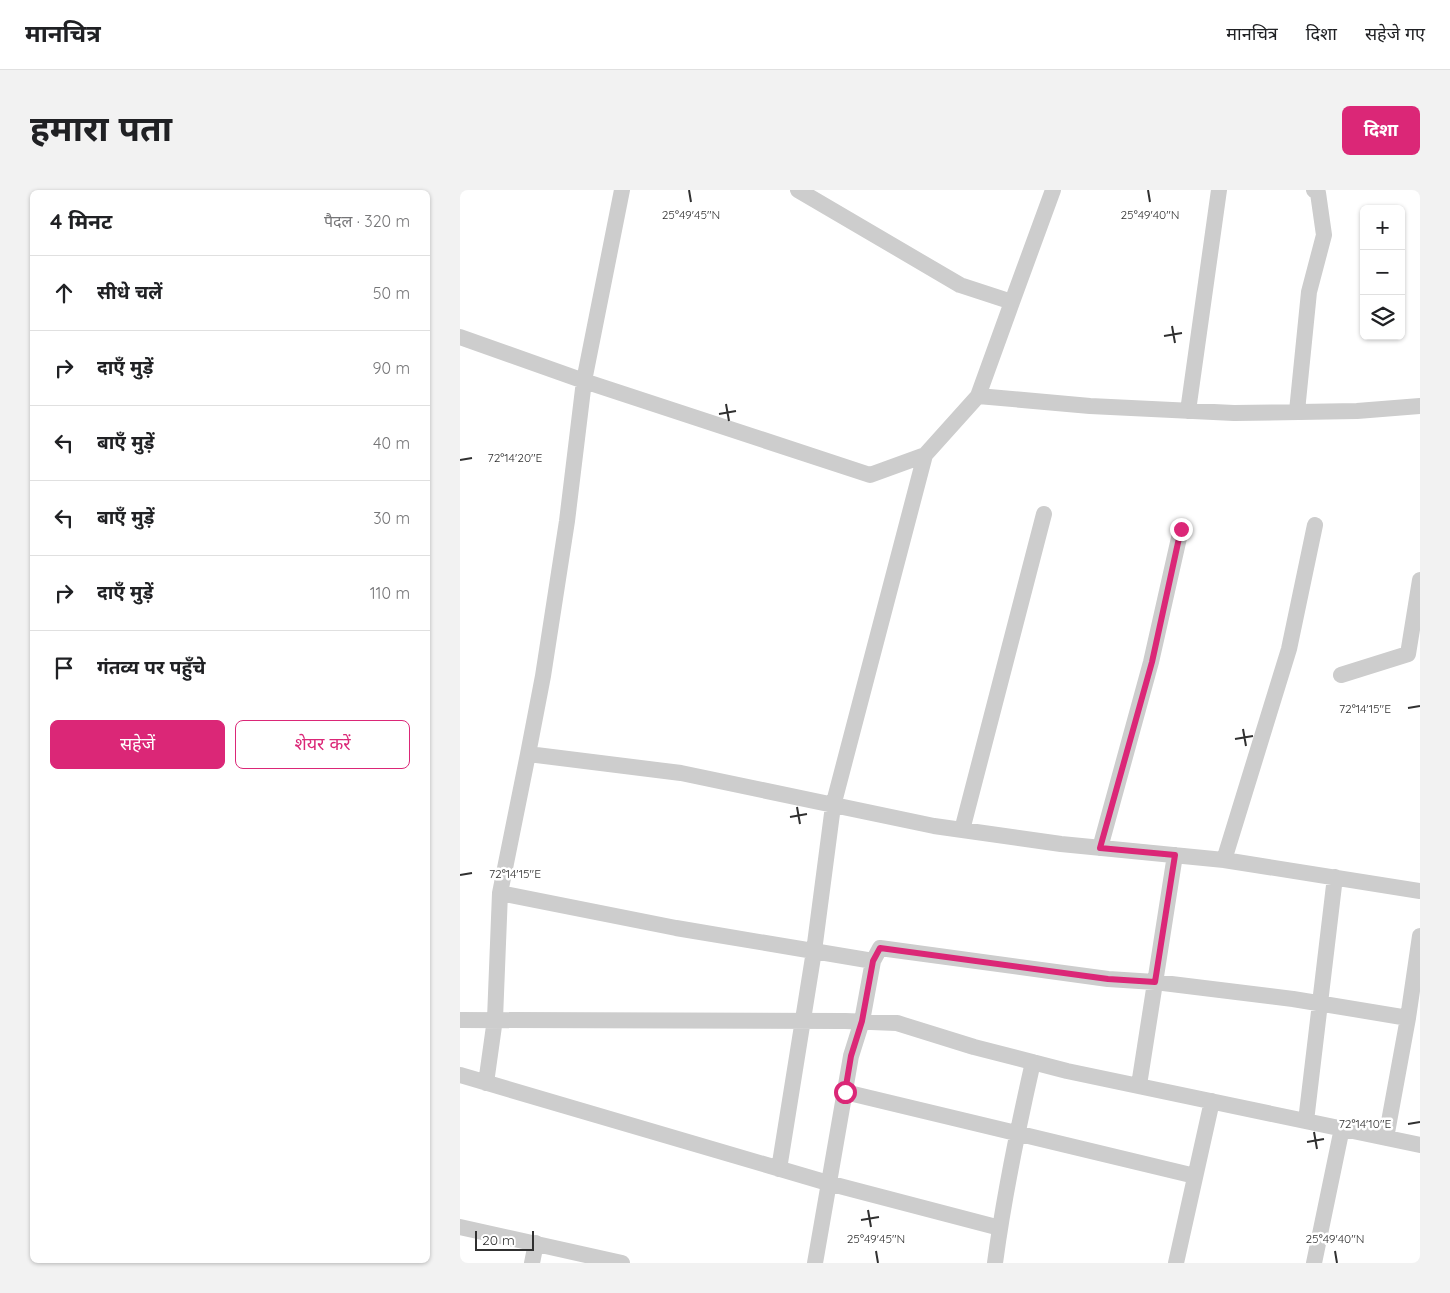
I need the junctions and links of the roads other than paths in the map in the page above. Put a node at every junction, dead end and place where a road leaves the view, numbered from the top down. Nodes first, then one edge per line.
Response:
1 (622, 190) edge
2 (798, 190) edge
3 (1053, 190) edge
4 (1219, 190) edge
5 (1314, 190) edge
6 (1012, 302) junction
7 (460, 337) edge
8 (584, 381) junction
9 (978, 396) junction
10 (1420, 406) edge
11 (1188, 411) junction
12 (1297, 411) junction
13 (925, 455) junction
14 (1044, 514) dead end
15 (1315, 525) dead end
16 (1181, 529) dead end
17 (1420, 580) edge
18 (1342, 675) dead end
19 (528, 754) junction
20 (833, 806) junction
21 (962, 830) junction
22 (1100, 848) junction
23 (1175, 855) junction
24 (1224, 860) junction
25 (1334, 877) junction
26 (1420, 891) edge
27 (500, 893) junction
28 (1420, 936) edge
29 (814, 952) junction
30 (873, 961) junction
31 (1155, 982) junction
32 (1319, 1004) junction
33 (1408, 1018) junction
34 (495, 1019) junction
35 (460, 1020) edge
36 (804, 1021) junction
37 (862, 1021) junction
38 (1033, 1062) junction
39 (460, 1076) edge
40 (486, 1083) junction
41 (1138, 1086) junction
42 (845, 1092) junction
43 (1212, 1101) junction
44 (1306, 1121) junction
45 (1342, 1128) junction
46 (1017, 1132) junction
47 (1386, 1138) junction
48 (1420, 1145) edge
49 (779, 1169) junction
50 (1195, 1176) junction
51 (828, 1183) junction
52 (460, 1227) edge
53 (1000, 1228) junction
54 (536, 1244) junction
55 (532, 1263) edge
56 (622, 1263) edge
57 (815, 1263) edge
58 (995, 1263) edge
59 (1176, 1263) edge
60 (1314, 1263) edge

1 - 8 street
2 - 6 street
3 - 6 street
4 - 11 street
5 - 12 street
6 - 9 street
7 - 8 street
8 - 13 street
8 - 19 street
9 - 11 street
9 - 13 street
10 - 12 street
11 - 12 street
13 - 20 street
14 - 21 street
15 - 24 street
16 - 22 street
17 - 18 street
19 - 20 street
19 - 27 street
20 - 21 street
20 - 29 street
21 - 22 street
22 - 23 street
23 - 24 street
23 - 31 street
24 - 25 street
25 - 26 street
25 - 32 street
27 - 29 street
27 - 34 street
28 - 33 street
29 - 30 street
29 - 36 street
30 - 31 street
30 - 37 street
31 - 32 street
31 - 41 street
32 - 33 street
32 - 44 street
33 - 47 street
34 - 35 street
34 - 36 street
34 - 40 street
36 - 37 street
36 - 49 street
37 - 38 street
37 - 42 street
38 - 41 street
38 - 46 street
39 - 40 street
40 - 49 street
41 - 43 street
42 - 46 street
42 - 51 street
43 - 44 street
43 - 50 street
44 - 45 street
45 - 47 street
45 - 60 street
46 - 50 street
46 - 53 street
47 - 48 street
49 - 51 street
50 - 59 street
51 - 53 street
51 - 57 street
52 - 54 street
53 - 58 street
54 - 55 street
54 - 56 street

